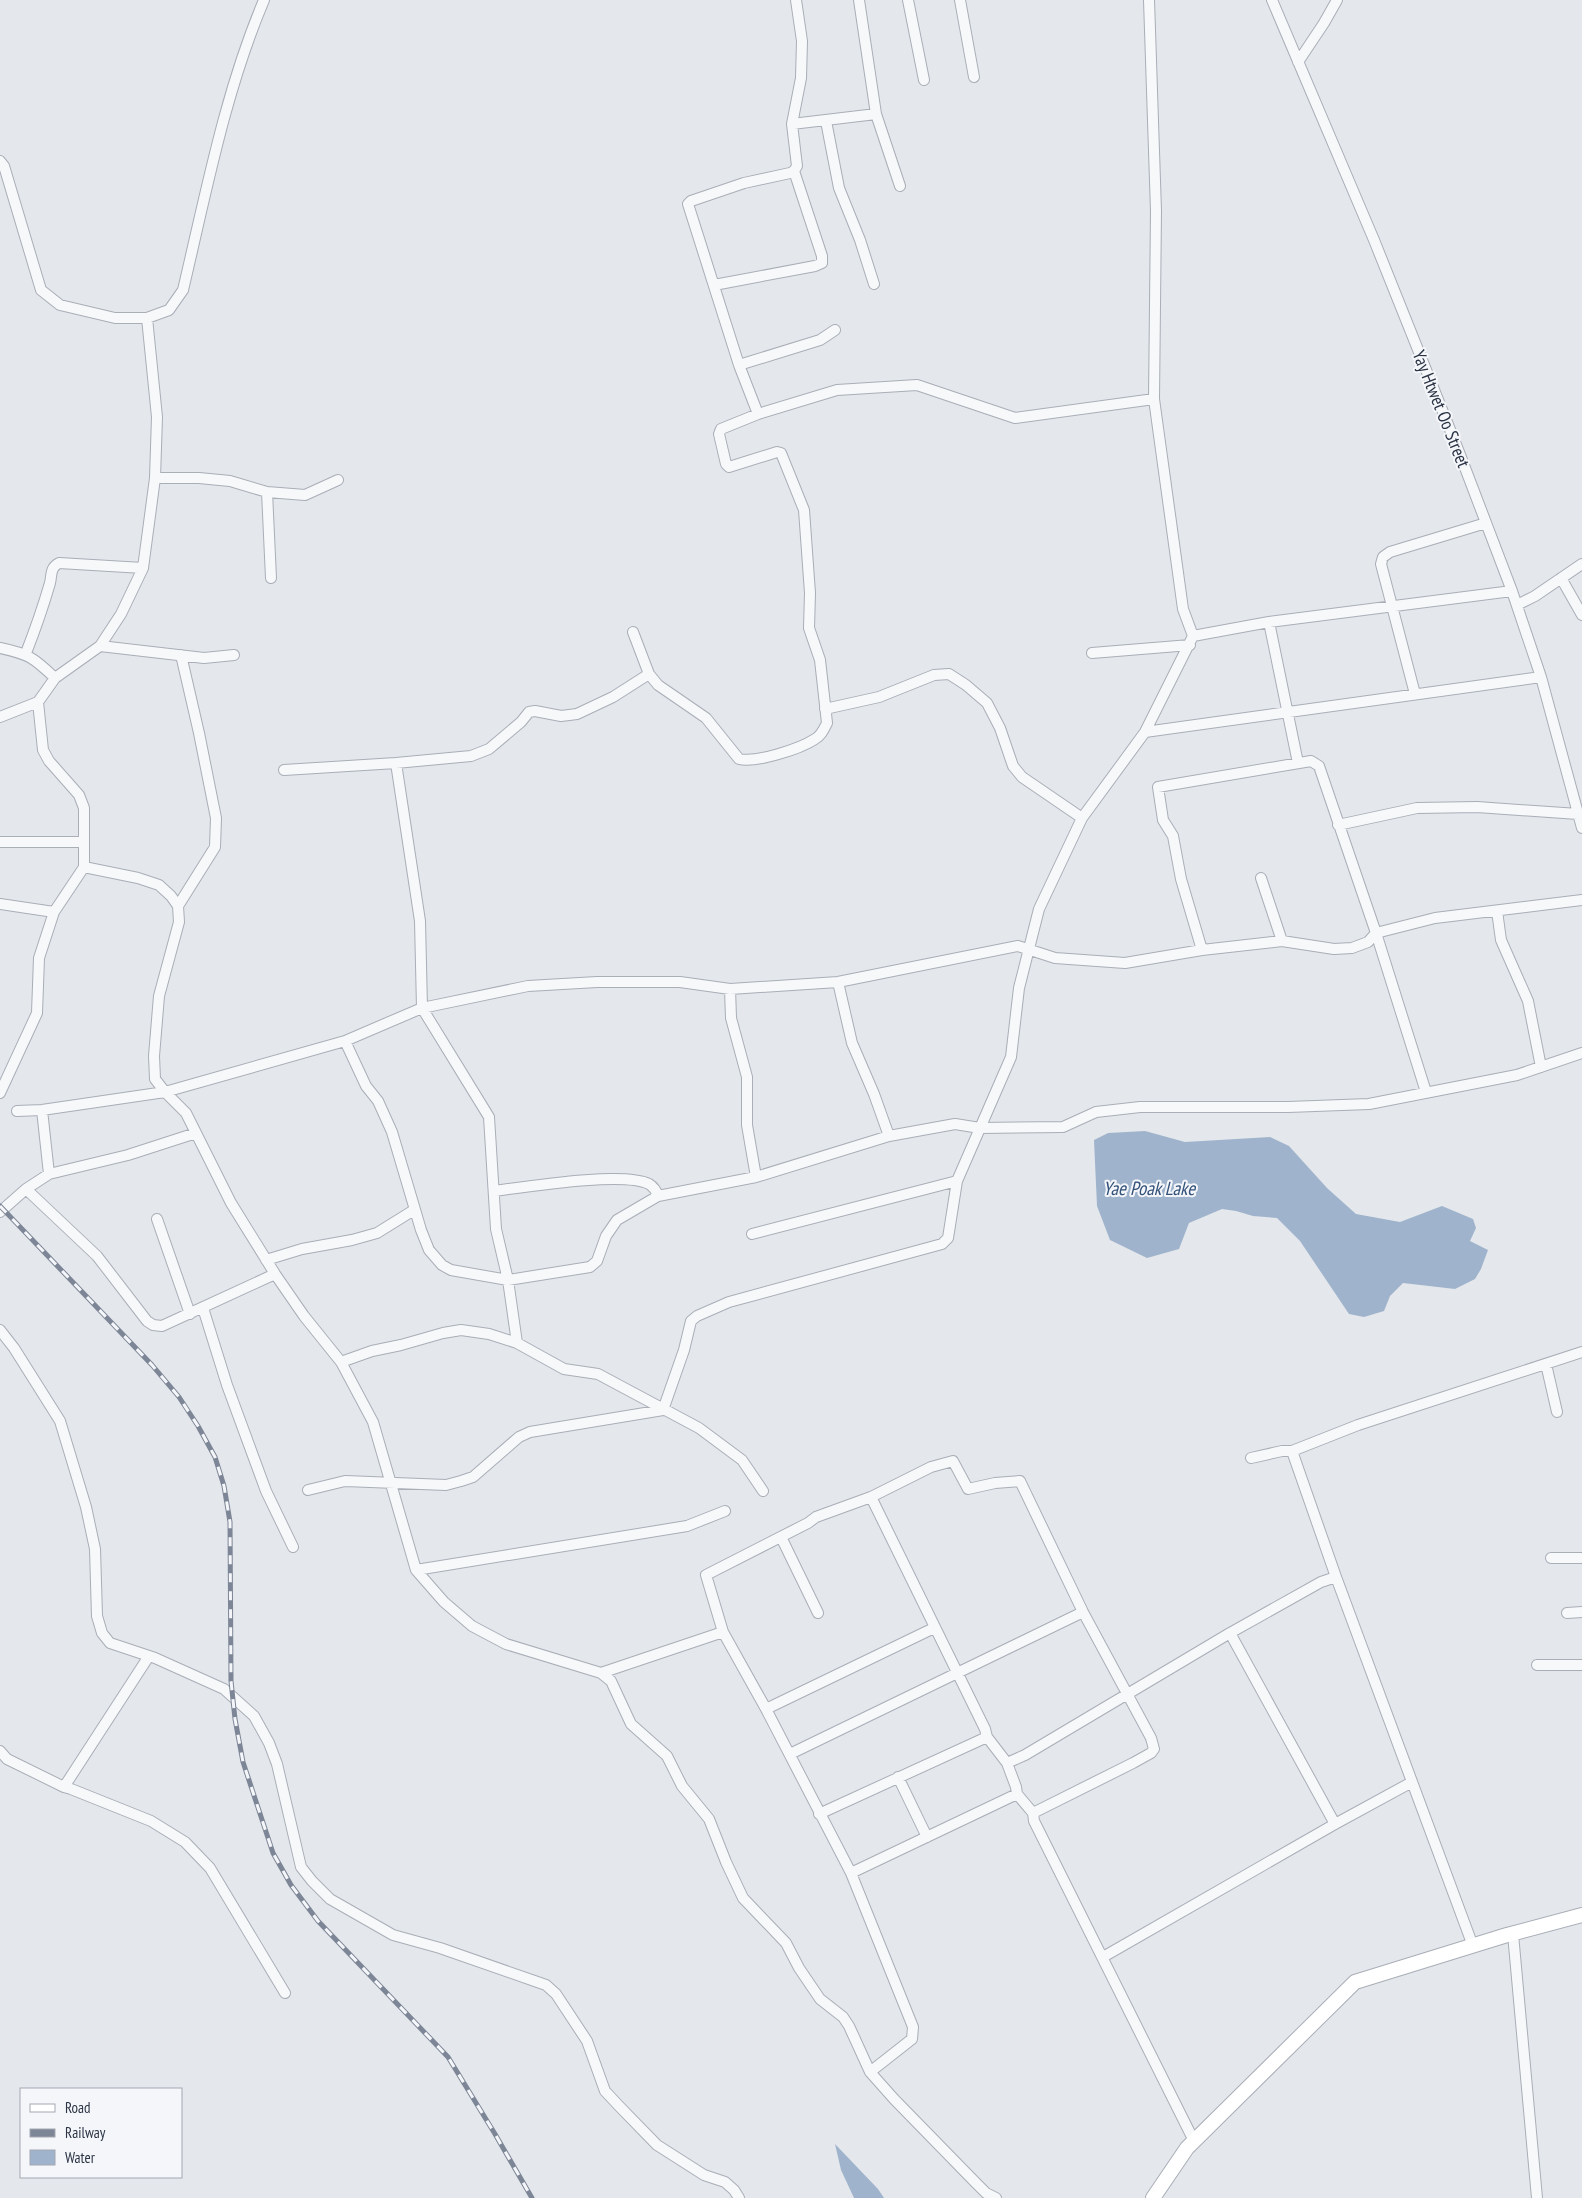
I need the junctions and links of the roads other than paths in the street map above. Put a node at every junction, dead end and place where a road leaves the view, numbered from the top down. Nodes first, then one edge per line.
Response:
1 (264, 0) edge
2 (796, 0) edge
3 (859, 0) edge
4 (908, 0) edge
5 (960, 0) edge
6 (1150, 0) edge
7 (1272, 0) edge
8 (1336, 0) edge
9 (1298, 62) junction
10 (974, 77) dead end
11 (924, 80) dead end
12 (876, 114) junction
13 (826, 121) junction
14 (792, 124) junction
15 (0, 161) edge
16 (794, 170) junction
17 (900, 186) dead end
18 (874, 284) dead end
19 (714, 285) junction
20 (147, 318) junction
21 (834, 330) dead end
22 (738, 365) junction
23 (1154, 399) junction
24 (758, 414) junction
25 (155, 478) junction
26 (338, 480) dead end
27 (267, 492) junction
28 (1486, 523) junction
29 (1582, 564) edge
30 (143, 568) junction
31 (271, 578) dead end
32 (1561, 578) junction
33 (1512, 591) junction
34 (1517, 605) junction
35 (1394, 606) junction
36 (1582, 614) edge
37 (1269, 622) junction
38 (633, 632) dead end
39 (1192, 640) junction
40 (100, 646) junction
41 (0, 648) edge
42 (1092, 653) dead end
43 (26, 654) junction
44 (181, 655) junction
45 (234, 655) dead end
46 (649, 674) junction
47 (1541, 677) junction
48 (55, 678) junction
49 (1415, 694) junction
50 (38, 702) junction
51 (825, 709) junction
52 (1288, 713) junction
53 (0, 717) edge
54 (1145, 732) junction
55 (396, 763) junction
56 (1298, 763) junction
57 (284, 770) dead end
58 (1578, 814) junction
59 (1082, 818) junction
60 (1338, 825) junction
61 (1582, 828) edge
62 (0, 842) edge
63 (84, 842) junction
64 (84, 867) junction
65 (1261, 878) dead end
66 (1582, 900) edge
67 (0, 904) edge
68 (178, 906) junction
69 (1497, 911) junction
70 (54, 912) junction
71 (1376, 933) junction
72 (1282, 941) junction
73 (1202, 950) junction
74 (1030, 951) junction
75 (838, 982) junction
76 (730, 989) junction
77 (422, 1008) junction
78 (345, 1041) junction
79 (1582, 1053) edge
80 (1541, 1067) junction
81 (165, 1092) junction
82 (1426, 1092) junction
83 (0, 1094) edge
84 (42, 1110) junction
85 (17, 1112) dead end
86 (980, 1128) junction
87 (196, 1133) junction
88 (888, 1136) junction
89 (49, 1174) junction
90 (756, 1177) junction
91 (957, 1181) junction
92 (26, 1188) junction
93 (494, 1191) junction
94 (658, 1196) junction
95 (414, 1210) junction
96 (0, 1212) edge
97 (157, 1219) dead end
98 (752, 1234) dead end
99 (266, 1260) junction
100 (275, 1274) junction
101 (508, 1280) junction
102 (203, 1308) junction
103 (190, 1314) junction
104 (0, 1330) edge
105 (517, 1343) junction
106 (1582, 1352) edge
107 (342, 1362) junction
108 (1546, 1364) junction
109 (663, 1410) junction
110 (1557, 1412) dead end
111 (1292, 1451) junction
112 (1252, 1458) dead end
113 (392, 1483) junction
114 (308, 1490) dead end
115 (763, 1491) dead end
116 (870, 1497) junction
117 (725, 1511) dead end
118 (781, 1537) junction
119 (293, 1547) dead end
120 (1551, 1558) dead end
121 (1582, 1558) edge
122 (416, 1570) junction
123 (1336, 1576) junction
124 (1083, 1612) junction
125 (1566, 1612) dead end
126 (1582, 1612) edge
127 (818, 1613) dead end
128 (934, 1628) junction
129 (723, 1632) junction
130 (1230, 1633) junction
131 (149, 1656) junction
132 (1537, 1665) dead end
133 (1582, 1665) edge
134 (601, 1673) junction
135 (958, 1674) junction
136 (1128, 1693) junction
137 (766, 1709) junction
138 (987, 1737) junction
139 (0, 1751) edge
140 (790, 1754) junction
141 (1007, 1763) junction
142 (898, 1777) junction
143 (1412, 1782) junction
144 (64, 1788) junction
145 (1017, 1794) junction
146 (1033, 1813) junction
147 (819, 1814) junction
148 (1335, 1824) junction
149 (927, 1837) junction
150 (851, 1873) junction
151 (1582, 1915) edge
152 (1513, 1934) junction
153 (1473, 1946) junction
154 (1103, 1958) junction
155 (285, 1993) dead end
156 (870, 2072) junction
157 (1194, 2142) junction
158 (739, 2198) edge
159 (996, 2198) edge
160 (1153, 2198) edge
161 (1537, 2198) edge

1 - 20 street
2 - 14 street
3 - 12 street
4 - 11 street
5 - 10 street
6 - 23 street
7 - 9 street, Yay Htwet Oo Street
8 - 9 street
9 - 28 street, Yay Htwet Oo Street
12 - 13 street
12 - 17 street
13 - 14 street
13 - 18 street
14 - 16 street
15 - 20 street
16 - 19 street
16 - 19 street
19 - 22 street
20 - 25 street
21 - 22 street
22 - 24 street
23 - 24 street
23 - 39 street
24 - 51 street
25 - 27 street
25 - 30 street
26 - 27 street
27 - 31 street
28 - 33 street, Yay Htwet Oo Street
28 - 35 street
29 - 32 street
30 - 40 street
30 - 43 street
32 - 34 street
32 - 36 street
33 - 34 street, Yay Htwet Oo Street
33 - 35 street
34 - 47 street, Yay Htwet Oo Street
35 - 37 street
35 - 49 street
37 - 39 street
37 - 52 street
38 - 46 street
39 - 42 street
39 - 54 street
40 - 44 street
40 - 48 street
41 - 43 street
43 - 48 street
44 - 45 street
44 - 68 street
46 - 51 street
46 - 55 street
47 - 49 street
47 - 58 street, Yay Htwet Oo Street
48 - 50 street
49 - 52 street
50 - 53 street
50 - 63 street
51 - 59 street
52 - 54 street
52 - 56 street
54 - 59 street
55 - 57 street
55 - 77 street
56 - 60 street
56 - 73 street
58 - 60 street
58 - 61 street, Yay Htwet Oo Street
59 - 74 street
60 - 71 street
62 - 63 street
63 - 64 street
64 - 68 street
64 - 70 street
65 - 72 street
66 - 69 street
67 - 70 street
68 - 81 street
69 - 71 street
69 - 80 street
70 - 83 street
71 - 72 street
71 - 82 street
72 - 73 street
73 - 74 street
74 - 75 street
74 - 86 street
75 - 76 street
75 - 88 street
76 - 77 street
76 - 90 street
77 - 78 street
77 - 93 street
78 - 81 street
78 - 95 street
79 - 80 street
80 - 82 street
81 - 84 street
81 - 87 street
82 - 86 street
84 - 85 street
84 - 89 street
86 - 88 street
86 - 91 street
87 - 89 street
87 - 99 street
88 - 90 street
89 - 92 street
90 - 94 street
91 - 98 street
91 - 109 street
92 - 96 street
92 - 103 street
93 - 94 street
93 - 101 street
94 - 101 street
95 - 99 street
95 - 101 street
97 - 103 street
99 - 100 street
100 - 102 street
100 - 107 street
101 - 105 street
102 - 103 street
102 - 119 street
104 - 131 street
105 - 107 street
105 - 109 street
106 - 108 street
107 - 113 street
108 - 110 street
108 - 111 street
109 - 113 street
109 - 115 street
111 - 112 street
111 - 123 street
113 - 114 street
113 - 122 street
116 - 118 street
116 - 124 street
116 - 128 street
117 - 122 street
118 - 127 street
118 - 129 street
120 - 121 street
122 - 134 street
123 - 130 street
123 - 143 street
124 - 135 street
124 - 136 street
125 - 126 street
128 - 135 street
128 - 137 street
129 - 134 street
129 - 137 street
130 - 136 street
130 - 148 street
131 - 144 street
131 - 158 street
132 - 133 street
134 - 156 street
135 - 138 street
135 - 140 street
136 - 141 street
136 - 146 street
137 - 140 street
138 - 141 street
138 - 142 street
139 - 144 street
140 - 147 street
141 - 145 street
142 - 147 street
142 - 149 street
143 - 148 street
143 - 153 street
144 - 155 street
145 - 146 street
145 - 149 street
146 - 154 street
147 - 150 street
148 - 154 street
149 - 150 street
150 - 156 street
151 - 152 street
152 - 153 street
152 - 161 street
153 - 157 street
154 - 157 street
156 - 159 street
157 - 160 street

